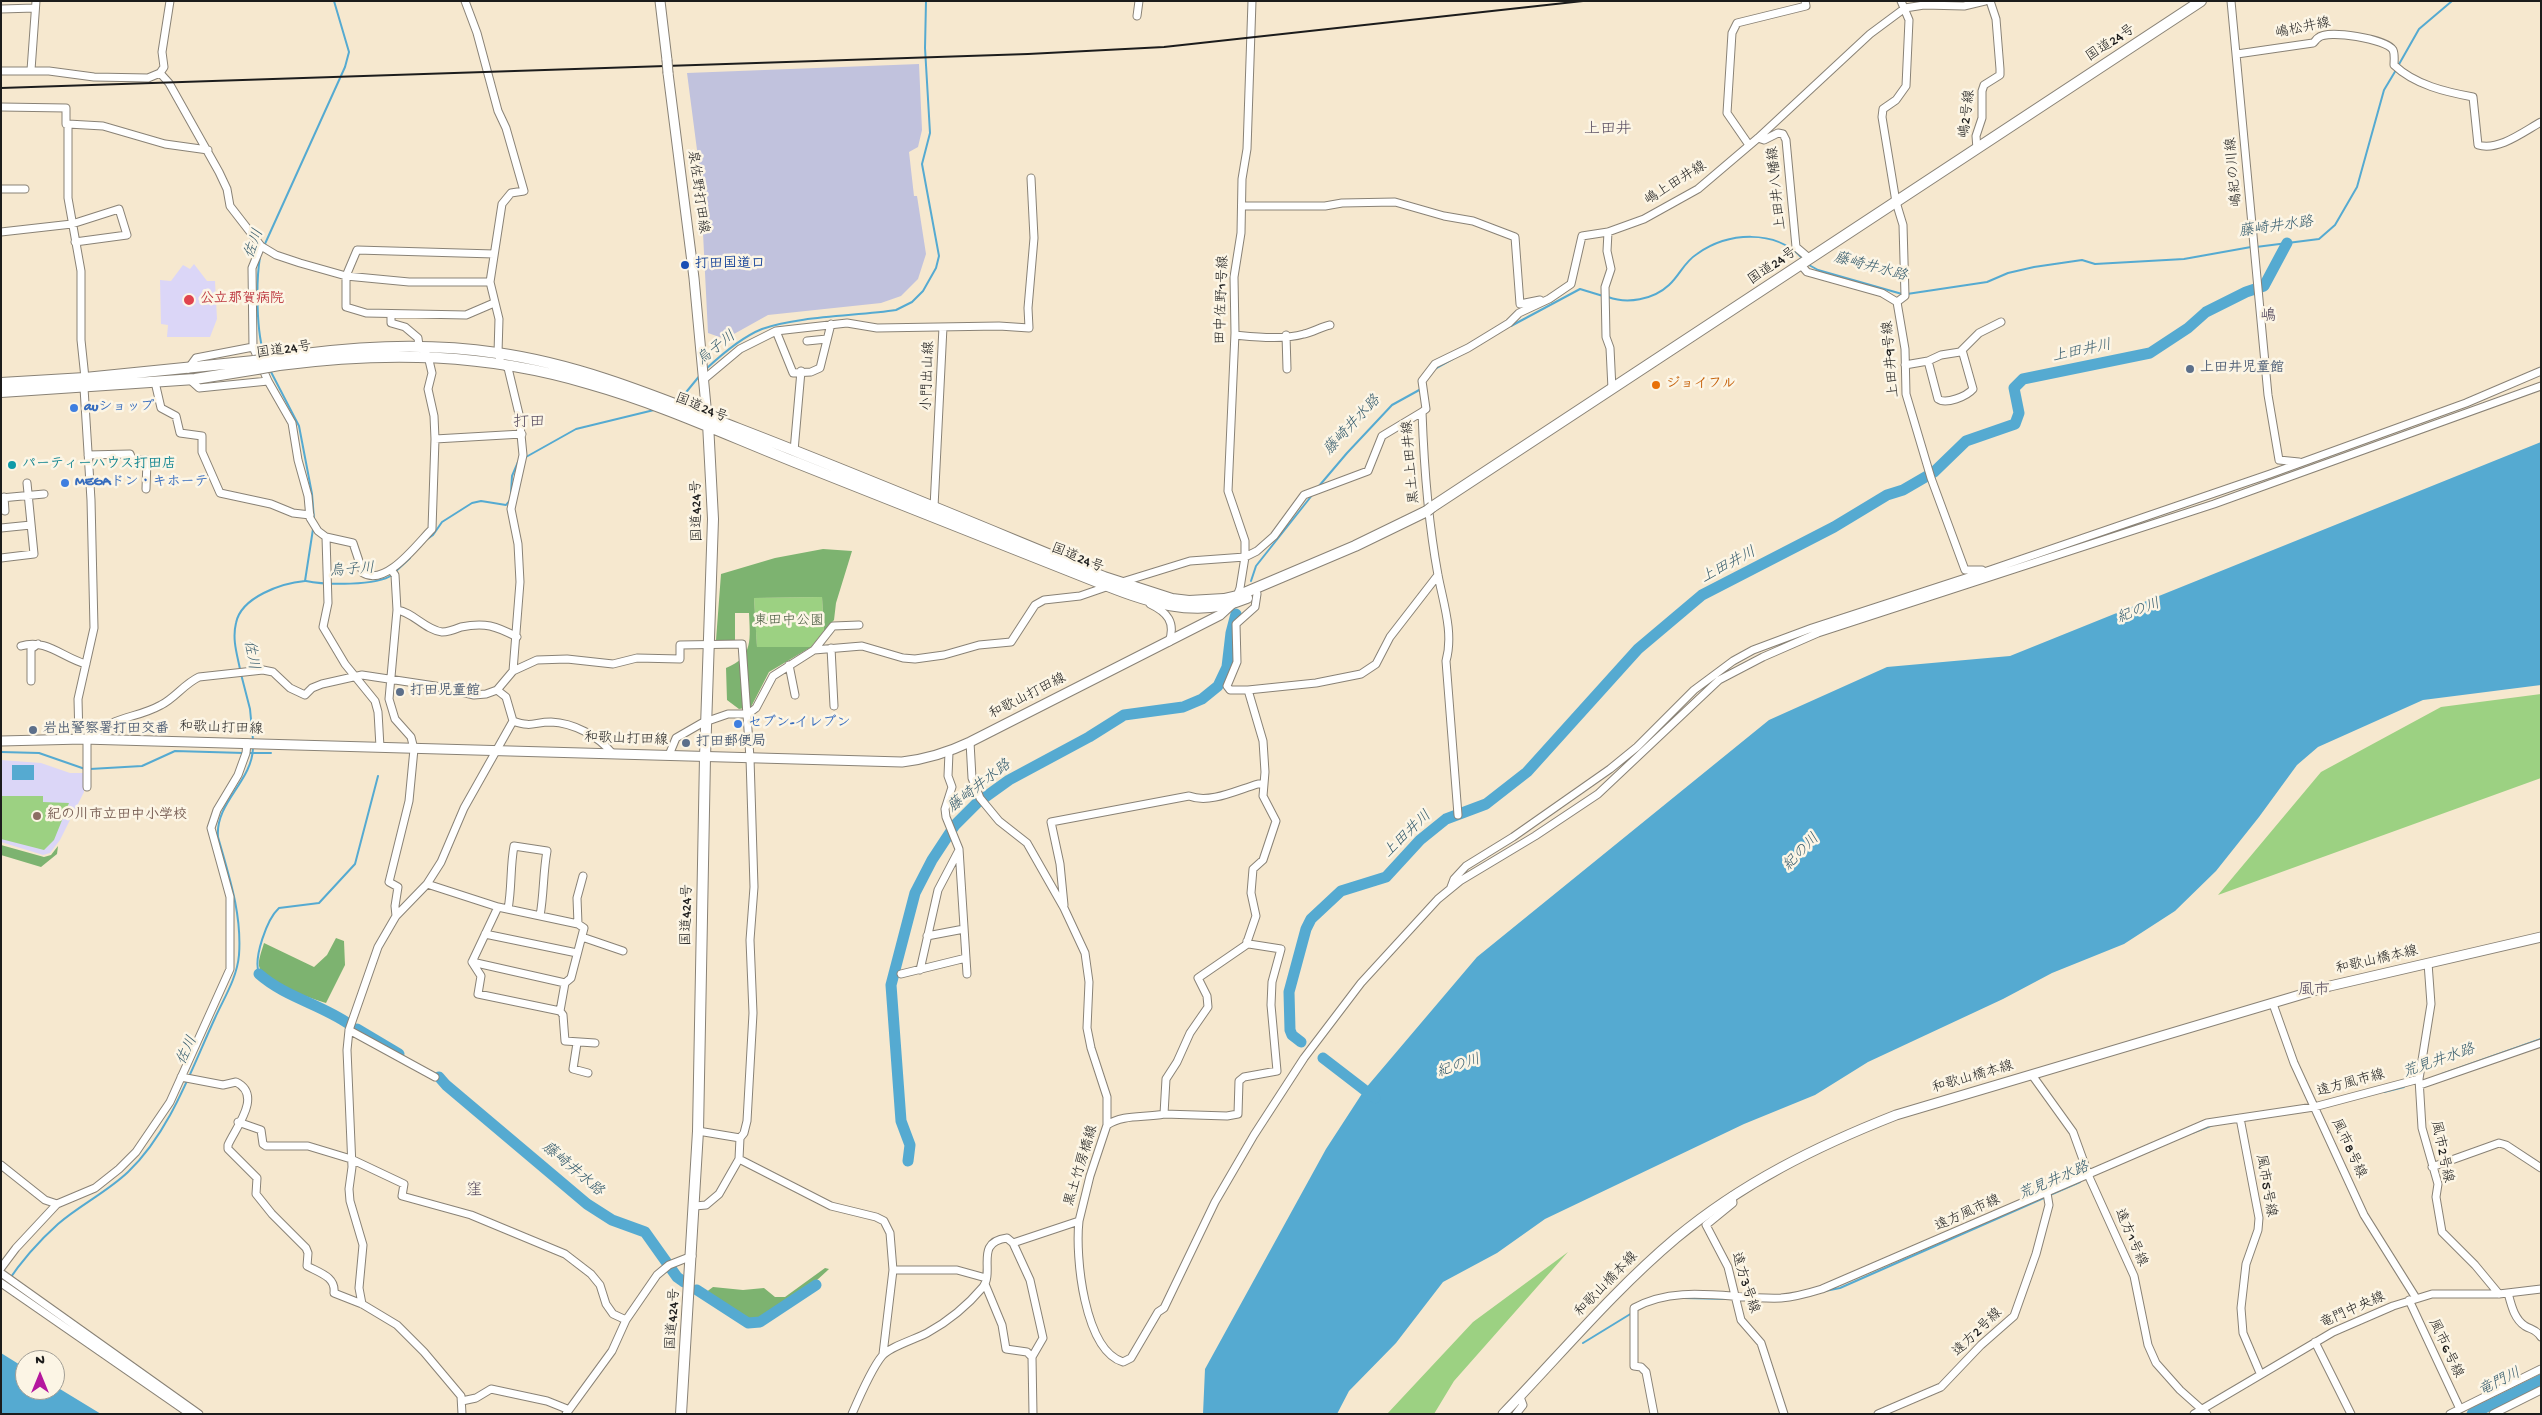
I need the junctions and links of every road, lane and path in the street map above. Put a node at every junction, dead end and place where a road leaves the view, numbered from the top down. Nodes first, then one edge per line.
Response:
1 (170, 1) edge
2 (465, 1) edge
3 (660, 1) edge
4 (1139, 1) edge
5 (1252, 1) edge
6 (1805, 1) edge
7 (1985, 1) edge
8 (1990, 1) edge
9 (2201, 1) edge
10 (2231, 1) edge
11 (36, 5) edge
12 (1903, 5) edge
13 (1, 9) edge
14 (1137, 16) dead end
15 (2237, 54) junction
16 (31, 70) junction
17 (1, 71) edge
18 (160, 74) junction
19 (1, 107) edge
20 (2541, 122) edge
21 (68, 124) junction
22 (1758, 138) junction
23 (1749, 145) junction
24 (1977, 149) junction
25 (208, 150) junction
26 (1031, 178) dead end
27 (1, 189) edge
28 (25, 189) dead end
29 (1896, 202) junction
30 (1242, 206) junction
31 (72, 224) junction
32 (1, 232) edge
33 (1608, 232) junction
34 (75, 242) junction
35 (261, 246) junction
36 (494, 254) junction
37 (1806, 262) junction
38 (346, 276) junction
39 (490, 282) junction
40 (1549, 298) junction
41 (1897, 302) junction
42 (494, 303) junction
43 (391, 314) junction
44 (2001, 322) dead end
45 (831, 324) junction
46 (1330, 325) dead end
47 (943, 327) junction
48 (776, 331) junction
49 (1235, 335) junction
50 (1286, 335) junction
51 (827, 339) junction
52 (807, 342) dead end
53 (419, 346) junction
54 (253, 348) junction
55 (1962, 350) junction
56 (498, 353) junction
57 (428, 356) junction
58 (1928, 361) junction
59 (277, 362) junction
60 (501, 363) junction
61 (1905, 365) junction
62 (1287, 369) dead end
63 (801, 371) junction
64 (2541, 371) edge
65 (188, 374) junction
66 (703, 380) junction
67 (268, 381) junction
68 (154, 382) junction
69 (1, 383) edge
70 (85, 383) junction
71 (2541, 386) edge
72 (1612, 391) junction
73 (1, 392) edge
74 (673, 408) junction
75 (1422, 412) junction
76 (708, 422) junction
77 (522, 434) junction
78 (435, 439) junction
79 (794, 451) junction
80 (88, 455) junction
81 (2279, 460) junction
82 (2301, 463) junction
83 (2270, 474) junction
84 (27, 483) dead end
85 (146, 489) dead end
86 (44, 494) dead end
87 (29, 495) junction
88 (3, 498) edge
89 (934, 507) junction
90 (5, 511) dead end
91 (311, 517) junction
92 (31, 525) junction
93 (1, 528) edge
94 (326, 537) junction
95 (1355, 546) junction
96 (1245, 557) junction
97 (1, 558) edge
98 (1990, 570) junction
99 (393, 573) junction
100 (1438, 575) junction
101 (1108, 586) junction
102 (1121, 586) junction
103 (1257, 594) junction
104 (1235, 600) junction
105 (397, 610) junction
106 (859, 625) dead end
107 (517, 637) junction
108 (1169, 642) junction
109 (38, 644) junction
110 (709, 645) junction
111 (21, 646) dead end
112 (831, 648) junction
113 (814, 650) junction
114 (86, 664) junction
115 (789, 665) junction
116 (513, 671) junction
117 (354, 676) junction
118 (390, 680) junction
119 (31, 681) dead end
120 (497, 690) junction
121 (1248, 690) junction
122 (795, 695) dead end
123 (834, 706) dead end
124 (748, 714) junction
125 (513, 721) junction
126 (706, 722) junction
127 (86, 739) junction
128 (1, 741) edge
129 (970, 742) junction
130 (249, 743) junction
131 (380, 748) junction
132 (414, 749) junction
133 (495, 750) junction
134 (949, 752) junction
135 (612, 754) junction
136 (669, 756) junction
137 (705, 757) junction
138 (750, 758) junction
139 (1264, 784) junction
140 (87, 787) dead end
141 (1458, 812) dead end
142 (959, 849) junction
143 (583, 876) dead end
144 (427, 884) junction
145 (1451, 887) junction
146 (498, 907) junction
147 (1064, 908) junction
148 (508, 909) junction
149 (396, 916) junction
150 (540, 916) junction
151 (578, 924) junction
152 (964, 929) junction
153 (485, 934) junction
154 (926, 936) junction
155 (582, 937) junction
156 (2541, 937) edge
157 (1247, 941) junction
158 (623, 951) dead end
159 (577, 953) junction
160 (966, 958) junction
161 (472, 962) junction
162 (2428, 963) junction
163 (920, 970) junction
164 (901, 974) dead end
165 (967, 974) dead end
166 (565, 983) junction
167 (2273, 1004) junction
168 (560, 1011) junction
169 (349, 1030) junction
170 (577, 1043) junction
171 (595, 1043) dead end
172 (2541, 1043) edge
173 (588, 1073) dead end
174 (2032, 1075) junction
175 (182, 1077) junction
176 (435, 1077) dead end
177 (2419, 1081) junction
178 (2314, 1108) junction
179 (1164, 1114) junction
180 (2240, 1120) junction
181 (238, 1122) junction
182 (1106, 1125) junction
183 (698, 1131) junction
184 (740, 1138) junction
185 (351, 1159) junction
186 (738, 1159) junction
187 (1, 1166) edge
188 (2432, 1167) junction
189 (2541, 1168) edge
190 (2089, 1176) junction
191 (2048, 1195) junction
192 (1732, 1196) junction
193 (57, 1204) junction
194 (695, 1206) junction
195 (1079, 1221) junction
196 (1013, 1243) junction
197 (692, 1256) junction
198 (1, 1268) edge
199 (893, 1270) junction
200 (2, 1277) edge
201 (986, 1281) junction
202 (11, 1286) junction
203 (2541, 1289) edge
204 (2508, 1293) junction
205 (2499, 1294) junction
206 (1736, 1298) junction
207 (2412, 1299) junction
208 (362, 1304) junction
209 (626, 1320) junction
210 (2541, 1337) edge
211 (2315, 1342) junction
212 (883, 1354) junction
213 (1032, 1357) junction
214 (2541, 1369) edge
215 (2260, 1373) junction
216 (2541, 1390) edge
217 (1520, 1397) junction
218 (462, 1401) junction
219 (2460, 1409) junction
220 (567, 1412) edge
221 (2204, 1412) edge
222 (190, 1414) edge
223 (199, 1414) edge
224 (462, 1414) edge
225 (681, 1414) edge
226 (852, 1414) edge
227 (1033, 1414) edge
228 (1503, 1414) edge
229 (1516, 1414) edge
230 (1654, 1414) edge
231 (1784, 1414) edge
232 (1878, 1414) edge
233 (2194, 1414) edge
234 (2351, 1414) edge
235 (2450, 1414) edge
236 (2494, 1414) edge

1 - 18 street
2 - 36 street
3 - 66 main road, 泉佐野打田線, bridge
4 - 14 street
5 - 30 street, 田中佐野1号線
6 - 23 street
7 - 12 street
8 - 24 street, 嶋2号線
9 - 24 highway, 国道24号
10 - 15 street, 嶋紀の川線
11 - 13 street
11 - 16 street
12 - 22 street, 嶋上田井線
12 - 29 street
15 - 20 street, 嶋松井線
15 - 81 street, 嶋紀の川線
16 - 17 street
16 - 18 street
18 - 25 street
19 - 21 street
21 - 25 street
21 - 31 street
22 - 23 street, 嶋上田井線
22 - 37 street, 上田井八幡線
23 - 33 street, 嶋上田井線
24 - 29 highway, 国道24号
25 - 35 street
26 - 47 street
27 - 28 street
29 - 37 highway, 国道24号
29 - 41 street
30 - 40 street
30 - 49 street, 田中佐野1号線
31 - 32 street
31 - 34 street
31 - 34 street
33 - 40 street, 嶋上田井線
33 - 72 street
34 - 70 street
35 - 38 street
35 - 54 street
36 - 38 street
36 - 39 street
37 - 41 street, 上田井9号線
37 - 72 highway, 国道24号
38 - 39 street
38 - 43 street
39 - 42 street
40 - 75 street, 嶋上田井線
41 - 61 street, 上田井9号線
42 - 43 street
42 - 56 street
43 - 53 street
44 - 55 street
45 - 47 street, 小門出山線
45 - 48 street, 小門出山線
45 - 51 street
46 - 50 street
47 - 89 street, 小門出山線
48 - 63 street
48 - 66 street, 小門出山線
49 - 50 street
49 - 96 street, 田中佐野1号線
50 - 62 street
51 - 52 street
51 - 63 street
53 - 56 highway, 国道24号
53 - 57 street
53 - 59 highway, 国道24号
54 - 65 street
54 - 67 street
55 - 58 street
55 - 58 street
56 - 60 street
56 - 74 highway, 国道24号
57 - 59 highway, 国道24号
57 - 60 highway, 国道24号
57 - 78 street
58 - 61 street
59 - 65 highway, 国道24号, bridge
60 - 74 highway, 国道24号
60 - 77 street
61 - 98 street, 上田井9号線
63 - 79 street
64 - 82 street
65 - 67 street
65 - 68 highway, 国道24号
65 - 70 highway, 国道24号
66 - 76 main road, 泉佐野打田線
67 - 91 street
68 - 70 highway, 国道24号
68 - 91 street
69 - 70 highway, 国道24号
70 - 73 highway, 国道24号
70 - 80 street
71 - 145 street
72 - 95 highway, 国道24号
74 - 76 highway, 国道24号
75 - 96 street, 黒土上田井線
75 - 100 street, 黒土上田井線
76 - 79 highway, 国道24号
76 - 101 highway, 国道24号
76 - 110 highway, 国道424号
77 - 78 street
77 - 107 street
78 - 99 street
79 - 89 highway, 国道24号
80 - 85 street
80 - 114 street
81 - 82 street
81 - 83 street
82 - 83 street
83 - 98 street
84 - 87 street
86 - 87 street
87 - 88 street
87 - 92 street
88 - 90 street
89 - 102 highway, 国道24号
91 - 94 street
92 - 93 street
92 - 97 street
94 - 99 street
94 - 117 street
95 - 103 highway, 国道24号
95 - 104 highway, 国道24号
96 - 102 street, 黒土上田井線
96 - 104 street, 田中佐野1号線
98 - 145 street
99 - 105 street
100 - 121 street
100 - 141 street, 黒土上田井線
101 - 102 highway, 国道24号
101 - 112 street
102 - 104 highway, 国道24号
102 - 108 street
103 - 104 highway, 国道24号
103 - 121 street
104 - 108 main road, 和歌山打田線
105 - 107 street
105 - 118 street
106 - 113 street
107 - 116 street
108 - 129 main road, 和歌山打田線
109 - 111 street
109 - 114 street
109 - 119 street
110 - 116 street
110 - 124 street
110 - 126 highway, 国道424号
112 - 113 street
112 - 123 street
113 - 115 street
114 - 127 street
115 - 122 street
115 - 124 street
116 - 120 street
117 - 118 street
117 - 127 street
117 - 131 street
118 - 120 street
118 - 132 street
120 - 125 street
121 - 139 street
124 - 126 street
124 - 138 street
125 - 133 street
125 - 135 street
126 - 136 street
126 - 137 highway, 国道424号
127 - 128 main road, 和歌山打田線
127 - 130 main road, 和歌山打田線
127 - 140 street
129 - 134 main road, 和歌山打田線
129 - 147 street
130 - 131 main road, 和歌山打田線
130 - 175 street
131 - 132 main road, 和歌山打田線
132 - 133 main road, 和歌山打田線
132 - 149 street
133 - 135 main road, 和歌山打田線
133 - 144 street
134 - 138 main road, 和歌山打田線
134 - 142 street
135 - 136 main road, 和歌山打田線
136 - 137 main road, 和歌山打田線
137 - 138 main road, 和歌山打田線
137 - 183 highway, 国道424号
138 - 184 street
139 - 147 street
139 - 157 street
142 - 152 street
142 - 154 street
143 - 151 street
144 - 146 street
144 - 149 street
145 - 195 street
146 - 148 street
146 - 153 street
147 - 182 street
148 - 150 street
148 - 150 street
149 - 169 street
150 - 151 street
151 - 155 street
152 - 154 street
152 - 160 street
153 - 159 street
153 - 161 street
154 - 163 street
155 - 158 street
155 - 159 street
156 - 162 main road, 和歌山橋本線
157 - 179 street
157 - 179 street, 黒土竹房橋線
159 - 166 street
160 - 163 street
160 - 165 street
161 - 166 street
161 - 168 street
162 - 167 main road, 和歌山橋本線
162 - 177 street, 風市2号線
163 - 164 street
166 - 168 street
167 - 174 main road, 和歌山橋本線
167 - 178 street, 風市8号線
168 - 170 street
169 - 176 street
169 - 185 street
170 - 171 street
170 - 173 street
172 - 177 street, 遠方風市線
174 - 190 street, 遠方1号線
174 - 192 main road, 和歌山橋本線
175 - 181 street
175 - 193 street
177 - 178 street, 遠方風市線
177 - 188 street, 風市2号線
178 - 180 street, 遠方風市線
178 - 207 street, 風市8号線
179 - 182 street, 黒土竹房橋線
180 - 190 street, 遠方風市線
180 - 215 street, 風市5号線
181 - 185 street
181 - 208 street
182 - 195 street, 黒土竹房橋線
183 - 184 street
183 - 194 highway, 国道424号
184 - 186 street
185 - 208 street
185 - 209 street
186 - 194 street
186 - 199 street
187 - 193 street
188 - 189 street
188 - 205 street, 風市2号線
190 - 191 street, 遠方風市線
190 - 221 street, 遠方1号線
191 - 206 street, 遠方風市線
191 - 232 street, 遠方2号線
192 - 206 street, 遠方3号線
192 - 217 main road, 和歌山橋本線
193 - 198 street
194 - 197 highway, 国道424号
195 - 196 street, 黒土竹房橋線
196 - 201 street, 黒土竹房橋線
196 - 213 street
197 - 209 street
197 - 225 highway, 国道424号
199 - 201 street
199 - 212 street
200 - 202 street
201 - 212 street
201 - 213 street
202 - 222 street
202 - 223 street
203 - 204 street, 竜門中央線
204 - 205 street, 竜門中央線
204 - 210 street
205 - 207 street, 竜門中央線
206 - 230 street, 遠方風市線
206 - 231 street, 遠方3号線
207 - 211 street, 竜門中央線
207 - 219 street, 風市6号線
208 - 218 street
209 - 220 street
211 - 215 street, 竜門中央線
211 - 234 street
212 - 226 street
213 - 227 street
214 - 219 street
215 - 221 street, 竜門中央線
216 - 236 street
217 - 228 main road, 和歌山橋本線
217 - 229 street
218 - 220 street
218 - 224 street
219 - 235 street
221 - 233 street, 竜門中央線

